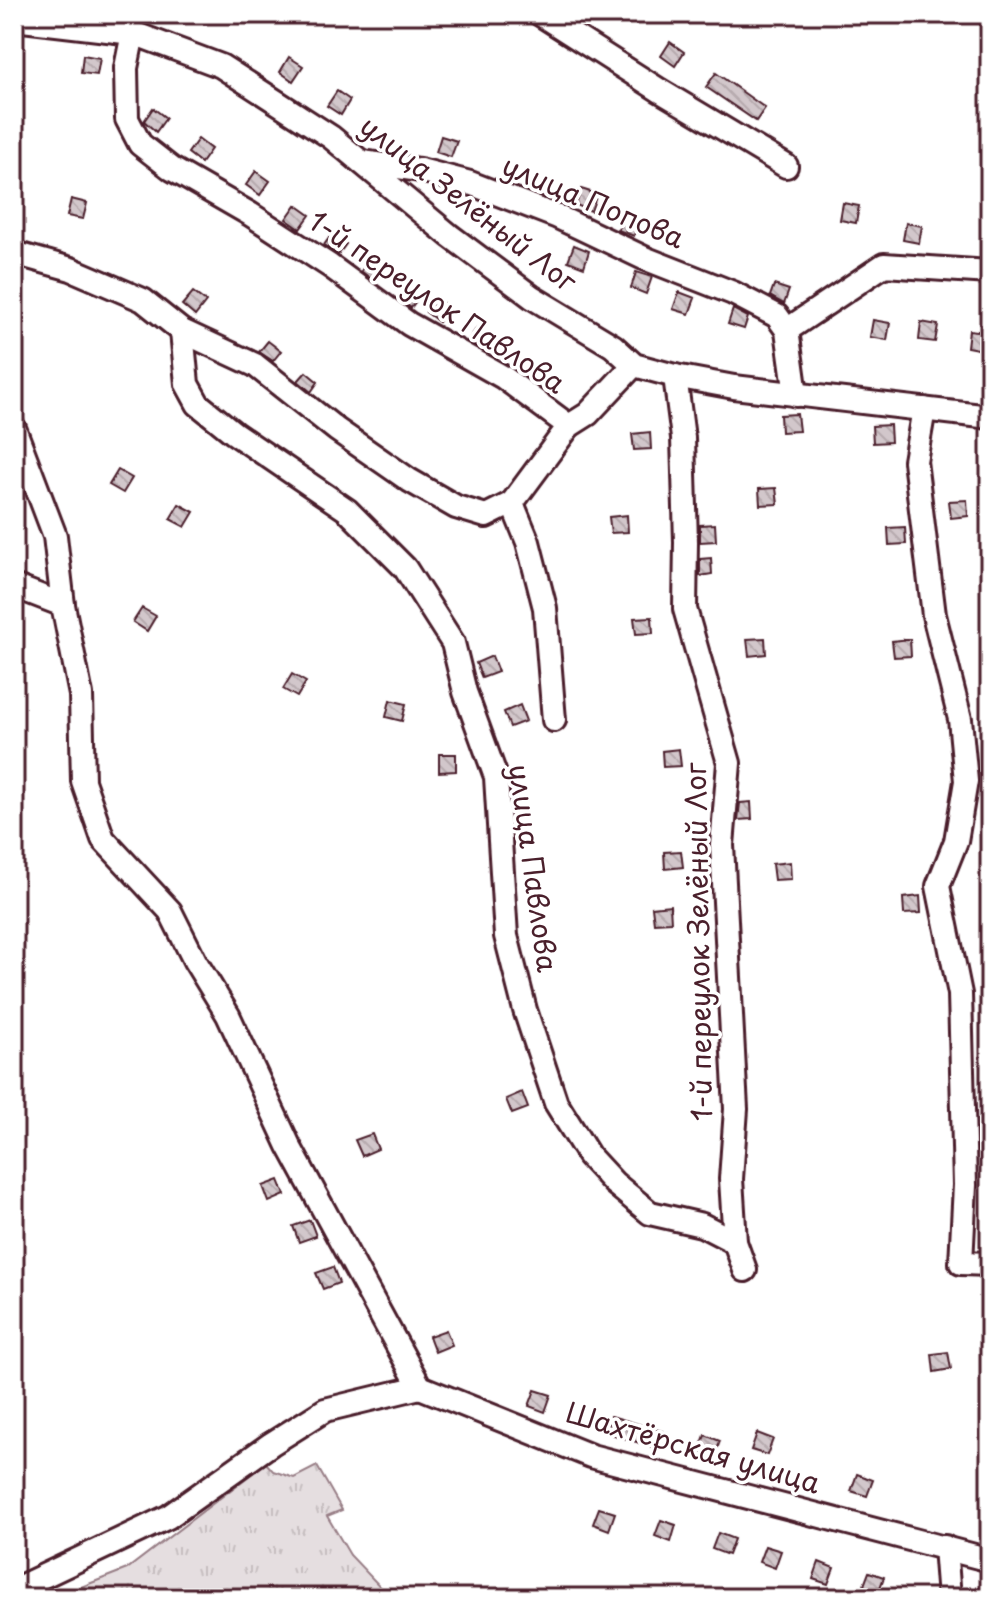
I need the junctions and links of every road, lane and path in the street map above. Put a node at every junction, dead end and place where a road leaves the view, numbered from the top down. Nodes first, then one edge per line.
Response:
1 (540, 14) edge
2 (14, 19) edge
3 (133, 33) junction
4 (361, 162) junction
5 (786, 166) dead end
6 (14, 253) edge
7 (990, 272) edge
8 (787, 330) junction
9 (182, 331) junction
10 (634, 365) junction
11 (675, 376) junction
12 (796, 395) junction
13 (924, 409) junction
14 (990, 417) edge
15 (569, 426) junction
16 (14, 428) edge
17 (512, 503) junction
18 (14, 586) edge
19 (63, 605) junction
20 (554, 720) dead end
21 (735, 1242) junction
22 (990, 1264) edge
23 (745, 1270) dead end
24 (420, 1387) junction
25 (945, 1547) junction
26 (990, 1560) edge
27 (14, 1590) edge
28 (949, 1598) edge

1 - 5 street
2 - 3 street, улица Зелёный Лог
3 - 4 street, улица Зелёный Лог
3 - 15 street, 1-й переулок Павлова
4 - 8 street, улица Попова
4 - 10 street, улица Зелёный Лог
6 - 9 street
7 - 8 street
8 - 12 street
9 - 17 street
9 - 21 street, улица Павлова
10 - 11 street, улица Зелёный Лог
10 - 15 street
11 - 12 street, улица Зелёный Лог
11 - 21 street, 1-й переулок Зелёный Лог
12 - 13 street, улица Зелёный Лог
13 - 14 street, улица Зелёный Лог
13 - 22 street
15 - 17 street, 1-й переулок Павлова
16 - 19 street
17 - 20 street
18 - 19 street
19 - 24 street
21 - 23 street, 1-й переулок Зелёный Лог
24 - 25 street, Шахтёрская улица
24 - 27 street
25 - 26 street, Шахтёрская улица
25 - 28 street

